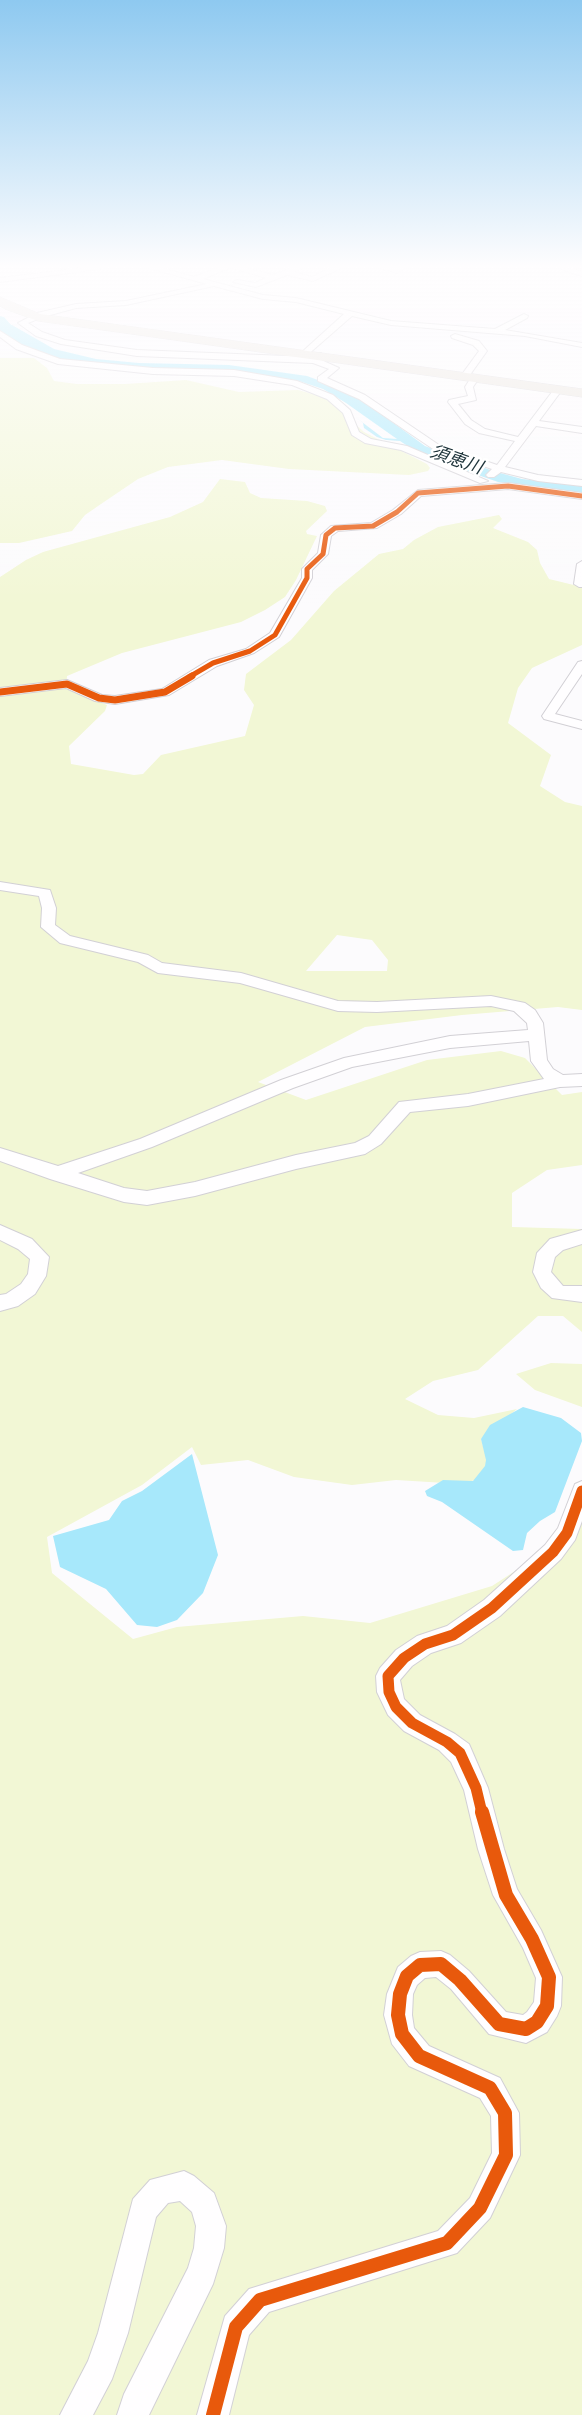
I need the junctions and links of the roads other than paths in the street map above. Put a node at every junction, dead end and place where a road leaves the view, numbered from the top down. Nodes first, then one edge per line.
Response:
1 (282, 381) edge
2 (325, 381) edge
3 (470, 381) edge
4 (490, 381) edge
5 (558, 390) junction
6 (582, 393) edge
7 (534, 423) junction
8 (582, 430) edge
9 (520, 440) junction
10 (499, 469) junction
11 (484, 480) junction
12 (582, 483) edge
13 (469, 489) junction
14 (582, 496) edge
15 (582, 564) edge
16 (581, 576) edge
17 (582, 665) edge
18 (0, 692) edge
19 (582, 725) edge
20 (0, 886) edge
21 (538, 1035) junction
22 (582, 1080) edge
23 (560, 1081) junction
24 (0, 1154) edge
25 (57, 1174) junction
26 (0, 1232) edge
27 (582, 1237) edge
28 (582, 1294) edge
29 (0, 1303) edge
30 (582, 1491) edge
31 (76, 2415) edge
32 (133, 2415) edge
33 (213, 2415) edge

1 - 11 street
2 - 10 street
3 - 9 street
4 - 5 main road
5 - 6 main road
5 - 7 street
7 - 8 street
7 - 9 street
9 - 10 street
10 - 11 street
10 - 12 street
11 - 13 street
13 - 14 street
13 - 18 street
15 - 16 street
17 - 19 street
20 - 21 street
21 - 23 street
21 - 25 street
22 - 23 street
23 - 25 street
24 - 25 street
26 - 29 street
27 - 28 street
30 - 33 street
31 - 32 street

